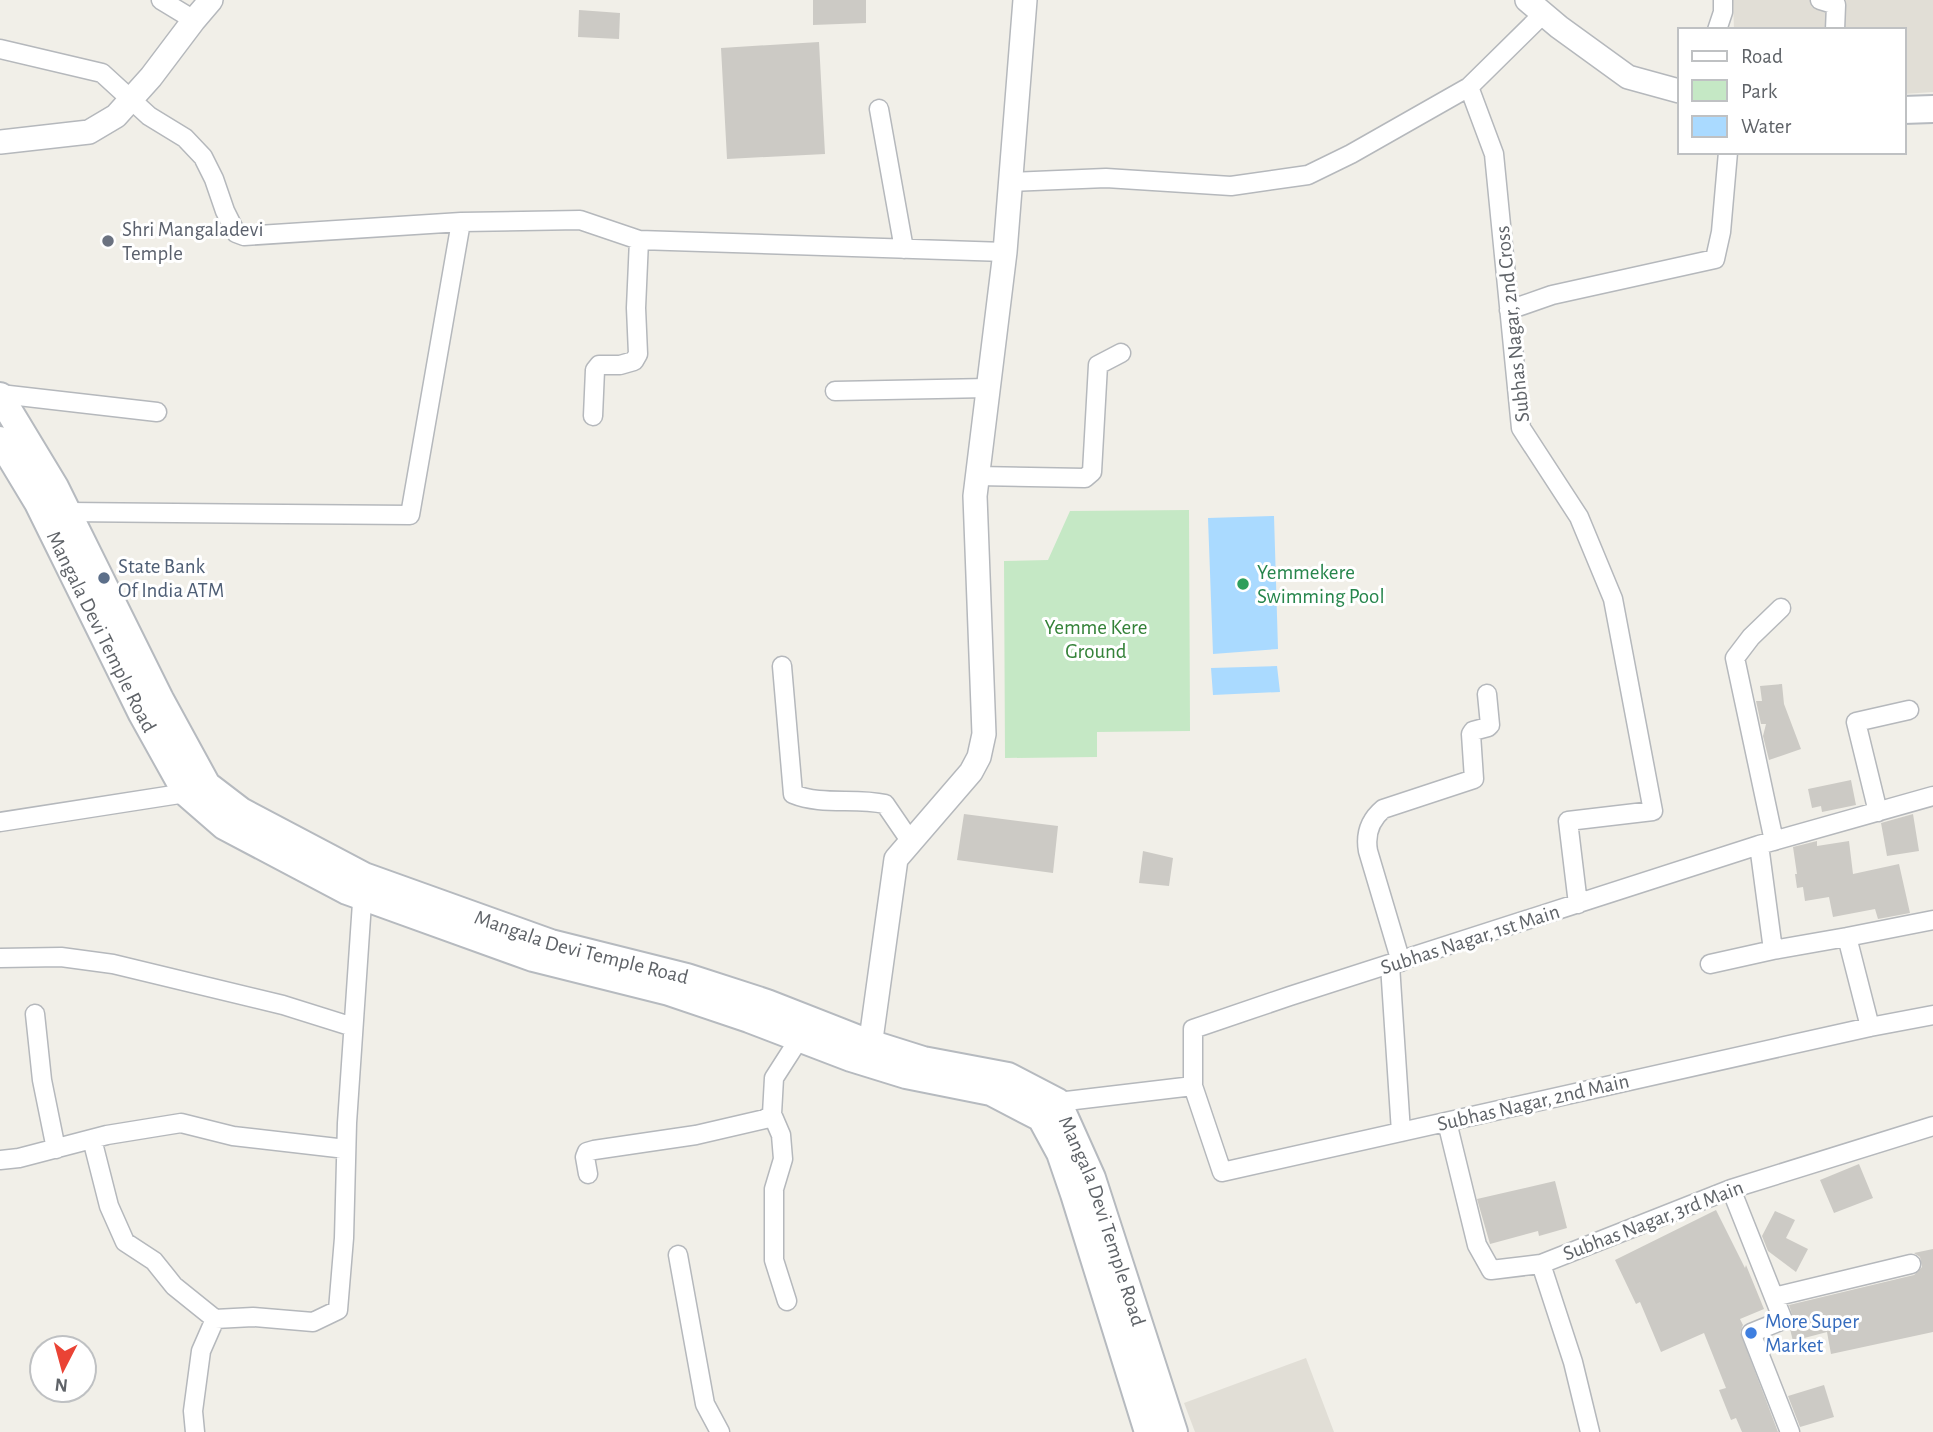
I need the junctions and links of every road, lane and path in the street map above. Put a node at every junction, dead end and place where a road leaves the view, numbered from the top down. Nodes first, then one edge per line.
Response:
1 (162, 0) edge
2 (212, 0) edge
3 (1025, 0) edge
4 (1723, 0) edge
5 (1821, 0) edge
6 (1535, 7) edge
7 (194, 20) junction
8 (1718, 28) edge
9 (1835, 28) edge
10 (0, 49) edge
11 (1469, 87) junction
12 (1678, 91) edge
13 (132, 98) junction
14 (879, 109) dead end
15 (1933, 109) edge
16 (1905, 110) edge
17 (0, 142) edge
18 (1728, 154) edge
19 (1010, 182) junction
20 (461, 222) junction
21 (639, 240) junction
22 (904, 249) junction
23 (1005, 252) junction
24 (1509, 310) junction
25 (1121, 354) dead end
26 (988, 388) junction
27 (835, 391) dead end
28 (0, 395) edge
29 (157, 412) dead end
30 (593, 416) dead end
31 (12, 453) edge
32 (977, 476) junction
33 (67, 512) junction
34 (1780, 607) dead end
35 (782, 666) dead end
36 (1487, 694) dead end
37 (1909, 710) dead end
38 (196, 789) junction
39 (1933, 796) edge
40 (1878, 812) junction
41 (0, 822) edge
42 (911, 842) junction
43 (1767, 843) junction
44 (363, 886) junction
45 (1578, 904) junction
46 (1933, 920) edge
47 (1847, 937) junction
48 (1773, 950) junction
49 (0, 958) edge
50 (1396, 964) junction
51 (1710, 964) dead end
52 (36, 1014) dead end
53 (1933, 1015) edge
54 (353, 1027) junction
55 (1870, 1027) junction
56 (799, 1039) junction
57 (868, 1053) junction
58 (1193, 1086) junction
59 (1049, 1110) junction
60 (772, 1114) junction
61 (1447, 1122) junction
62 (1933, 1126) edge
63 (1401, 1132) junction
64 (92, 1139) junction
65 (56, 1149) junction
66 (346, 1149) junction
67 (0, 1160) edge
68 (588, 1174) dead end
69 (1731, 1189) junction
70 (678, 1255) dead end
71 (1541, 1264) junction
72 (1911, 1265) dead end
73 (1774, 1297) junction
74 (787, 1301) dead end
75 (215, 1319) junction
76 (195, 1432) edge
77 (720, 1432) edge
78 (1148, 1432) edge
79 (1174, 1432) edge
80 (1590, 1432) edge
81 (1790, 1432) edge

1 - 7 street
2 - 7 street
3 - 19 street
4 - 8 street
5 - 9 street
6 - 11 street
6 - 12 street
7 - 13 street
10 - 13 street
11 - 19 street
11 - 24 street, Subhas Nagar, 2nd Cross
13 - 17 street
13 - 20 street
14 - 22 street
15 - 16 main road
18 - 24 street
19 - 23 street
20 - 21 street
20 - 33 street
21 - 22 street
21 - 30 street
22 - 23 street
23 - 26 street
24 - 45 street, Subhas Nagar, 2nd Cross
25 - 32 street
26 - 27 street
26 - 32 street
28 - 29 street
28 - 31 main road, Mangala Devi Temple Road
31 - 33 main road, Mangala Devi Temple Road
31 - 38 main road, Mangala Devi Temple Road
32 - 42 street
33 - 38 main road, Mangala Devi Temple Road
34 - 43 street
35 - 42 street
36 - 50 street
37 - 40 street
38 - 41 street
38 - 44 main road, Mangala Devi Temple Road
39 - 40 street, Subhas Nagar, 1st Main
40 - 43 street, Subhas Nagar, 1st Main
42 - 57 street
43 - 45 street, Subhas Nagar, 1st Main
43 - 48 street
44 - 54 street
44 - 56 main road, Mangala Devi Temple Road
44 - 57 main road, Mangala Devi Temple Road
45 - 50 street, Subhas Nagar, 1st Main
46 - 47 street
47 - 48 street
47 - 55 street
48 - 51 street
49 - 54 street
50 - 58 street, Subhas Nagar, 1st Main
50 - 63 street
52 - 65 street
53 - 55 street, Subhas Nagar, 2nd Main
54 - 66 street
55 - 61 street, Subhas Nagar, 2nd Main
56 - 57 main road, Mangala Devi Temple Road
56 - 60 street
57 - 59 main road, Mangala Devi Temple Road
58 - 59 street
58 - 63 street, Subhas Nagar, 2nd Main
59 - 78 main road, Mangala Devi Temple Road
59 - 79 main road, Mangala Devi Temple Road
60 - 68 street
60 - 74 street
61 - 63 street, Subhas Nagar, 2nd Main
61 - 71 street
62 - 69 street, Subhas Nagar, 3rd Main
64 - 65 street
64 - 66 street
64 - 75 street
65 - 67 street
66 - 75 street
69 - 71 street, Subhas Nagar, 3rd Main
69 - 73 street
70 - 77 street
71 - 80 street, Subhas Nagar, 3rd Main
72 - 73 street
73 - 81 street
75 - 76 street

